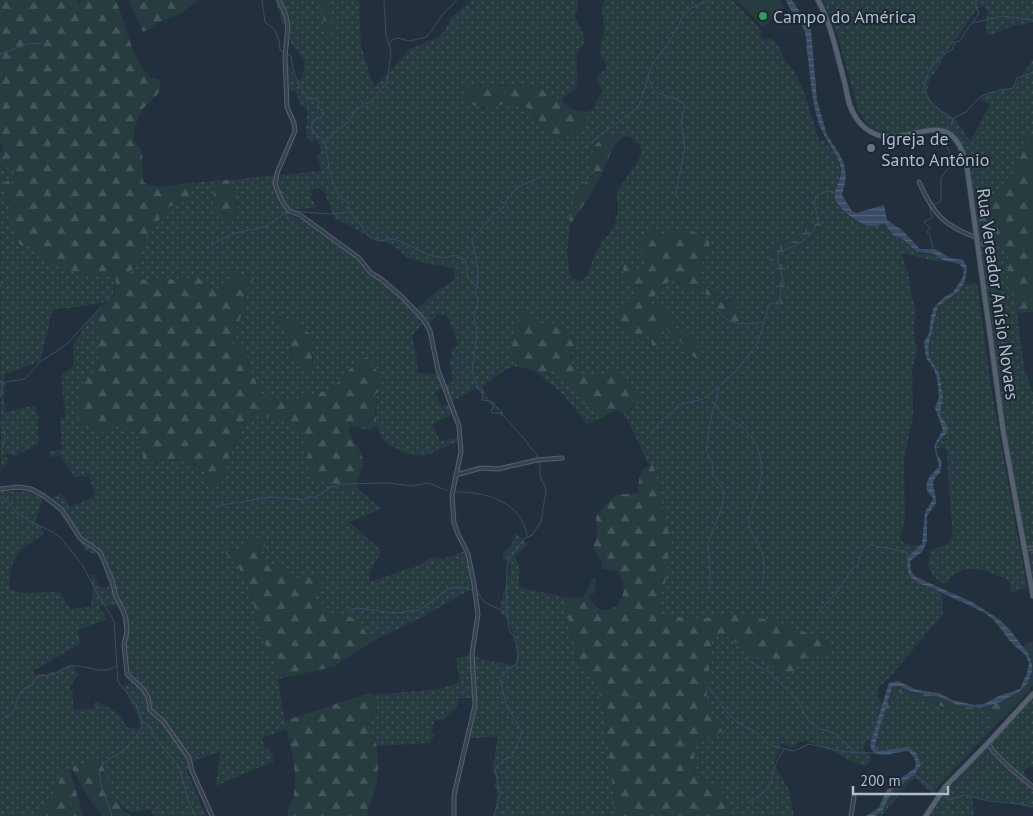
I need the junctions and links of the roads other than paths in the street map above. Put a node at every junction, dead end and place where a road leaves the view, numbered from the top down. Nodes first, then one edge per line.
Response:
1 (279, 0) edge
2 (818, 0) edge
3 (919, 182) dead end
4 (977, 238) junction
5 (562, 458) dead end
6 (456, 475) junction
7 (0, 489) edge
8 (1033, 548) edge
9 (1023, 549) junction
10 (1033, 596) edge
11 (1033, 694) edge
12 (988, 743) junction
13 (1033, 787) edge
14 (854, 797) dead end
15 (212, 816) edge
16 (454, 816) edge
17 (851, 816) edge
18 (926, 816) edge

1 - 6 street
2 - 4 main road, Rua Vereador Anísio Novaes
3 - 4 street
4 - 9 main road, Rua Vereador Anísio Novaes
5 - 6 street
6 - 16 street
7 - 15 street
8 - 9 street
9 - 10 main road, Rua Vereador Anísio Novaes
11 - 12 main road
12 - 13 street
12 - 18 main road
14 - 17 street

